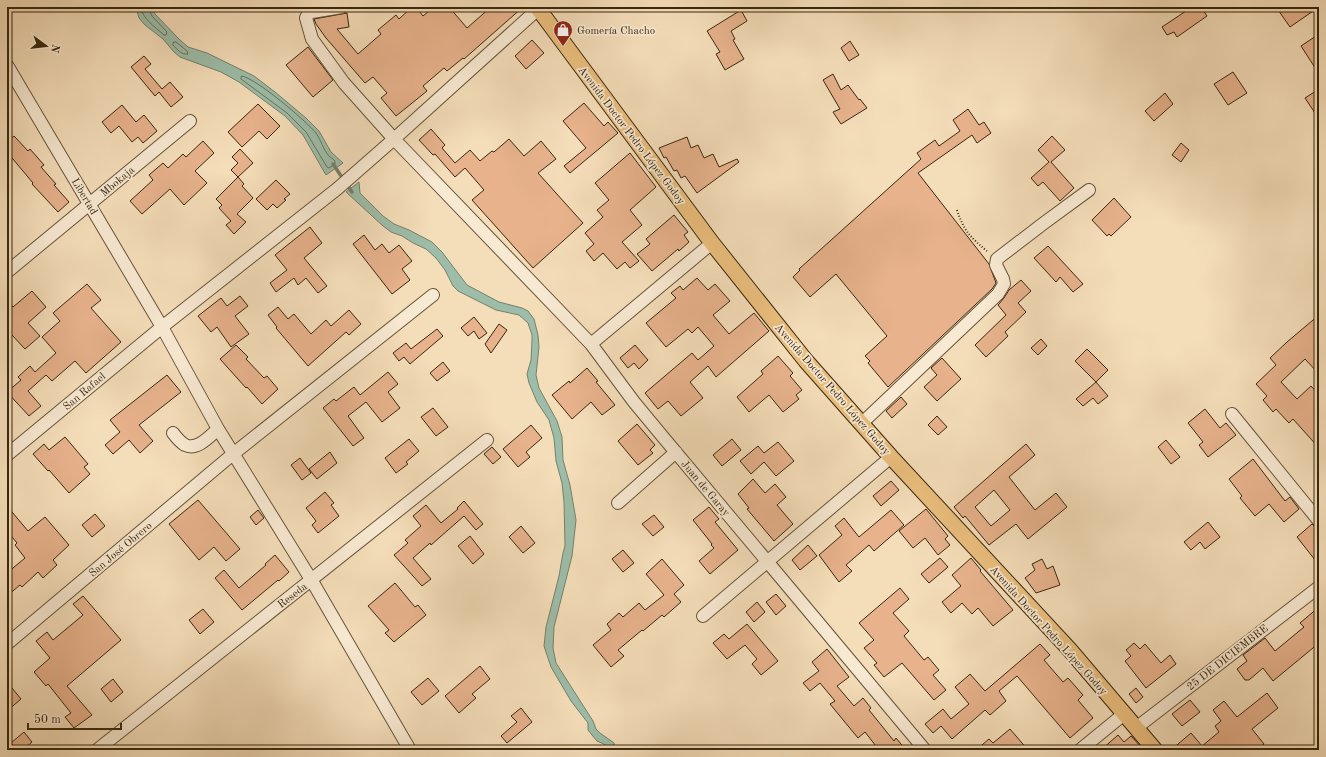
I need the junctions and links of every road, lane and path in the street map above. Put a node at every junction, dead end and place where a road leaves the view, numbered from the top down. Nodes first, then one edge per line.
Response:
1 (342, 7) edge
2 (537, 8) edge
3 (7, 65) edge
4 (11, 83) edge
5 (190, 121) dead end
6 (394, 139) junction
7 (1089, 190) dead end
8 (90, 204) junction
9 (957, 210) dead end
10 (712, 243) junction
11 (997, 259) junction
12 (7, 272) edge
13 (433, 295) dead end
14 (162, 327) junction
15 (591, 344) junction
16 (1232, 414) dead end
17 (861, 424) junction
18 (218, 429) junction
19 (173, 434) dead end
20 (487, 440) dead end
21 (676, 452) junction
22 (233, 454) junction
23 (7, 455) edge
24 (891, 457) junction
25 (618, 503) dead end
26 (1319, 521) edge
27 (768, 561) junction
28 (311, 580) junction
29 (1319, 587) edge
30 (703, 616) dead end
31 (7, 644) edge
32 (1124, 714) junction
33 (1136, 728) junction
34 (97, 750) edge
35 (410, 750) edge
36 (925, 750) edge
37 (1080, 750) edge
38 (1155, 750) edge

1 - 6 street, Juan de Garay
2 - 6 street, San Rafael
2 - 10 main road, Avenida Doctor Pedro López Godoy
3 - 4 street, Libertad
4 - 8 street, Libertad
5 - 8 street, Mbokaja
6 - 14 street, San Rafael
6 - 15 street, Juan de Garay
7 - 11 street
8 - 12 street, Mbokaja
8 - 14 street, Libertad
9 - 11 path
10 - 15 street
10 - 17 main road, Avenida Doctor Pedro López Godoy
11 - 17 street
13 - 22 street, San José Obrero
14 - 18 street, Libertad
14 - 23 street, San Rafael
15 - 21 street, Juan de Garay
16 - 26 street
17 - 24 main road, Avenida Doctor Pedro López Godoy
18 - 19 street
18 - 22 street, Libertad
20 - 28 street, Reseda
21 - 25 street
21 - 27 street, Juan de Garay
22 - 28 street, Libertad
22 - 31 street, San José Obrero
24 - 27 street
24 - 32 main road, Avenida Doctor Pedro López Godoy
27 - 30 street
27 - 36 street, Juan de Garay
28 - 34 street, Reseda
28 - 35 street, Libertad
29 - 33 street, 25 DE DICIEMBRE
32 - 33 main road, Avenida Doctor Pedro López Godoy
32 - 37 street
33 - 38 main road, Avenida Doctor Pedro López Godoy

